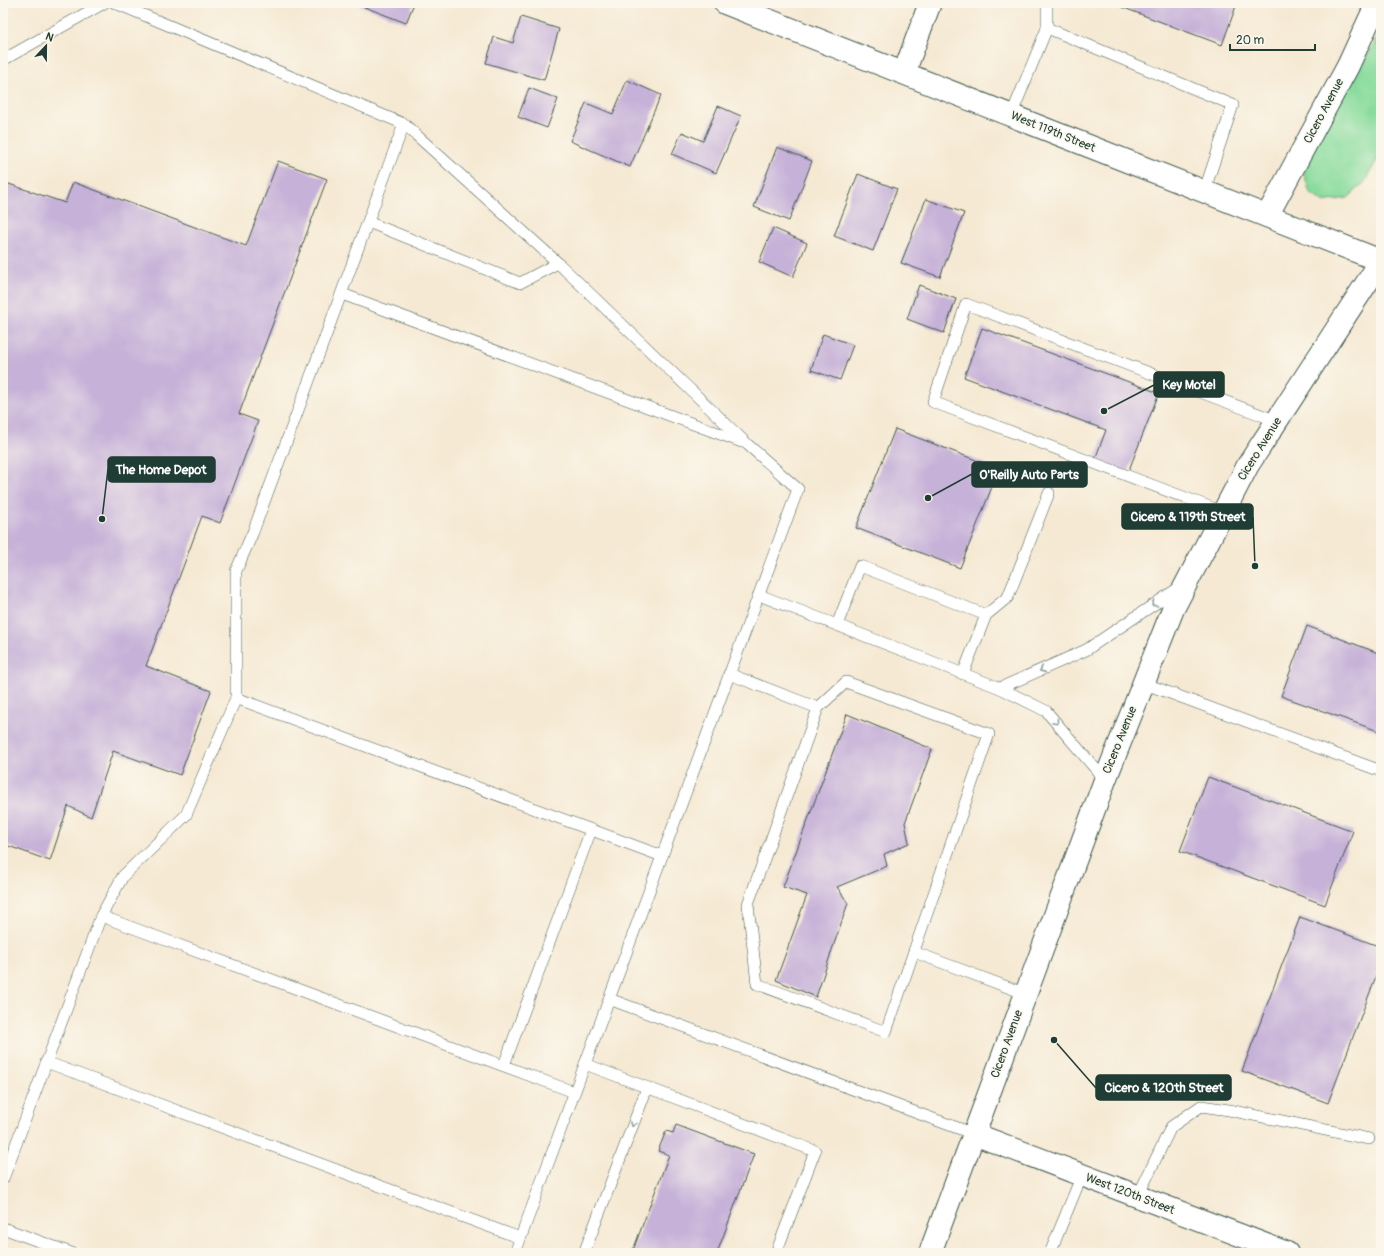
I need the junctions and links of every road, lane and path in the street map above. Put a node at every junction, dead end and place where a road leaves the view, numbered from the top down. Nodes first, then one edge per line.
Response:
1 (104, 3) edge
2 (115, 3) edge
3 (725, 3) edge
4 (930, 3) edge
5 (1048, 3) edge
6 (1377, 3) edge
7 (1047, 28) junction
8 (3, 60) edge
9 (904, 73) junction
10 (1011, 116) junction
11 (404, 124) junction
12 (1204, 192) junction
13 (1267, 216) junction
14 (368, 222) junction
15 (1381, 248) edge
16 (1381, 261) edge
17 (558, 263) junction
18 (342, 294) junction
19 (1277, 421) junction
20 (747, 444) junction
21 (1049, 494) dead end
22 (1223, 512) junction
23 (1186, 583) junction
24 (759, 595) junction
25 (986, 615) junction
26 (837, 625) junction
27 (729, 674) junction
28 (963, 674) junction
29 (1143, 683) junction
30 (1000, 688) junction
31 (236, 698) junction
32 (818, 708) junction
33 (1381, 771) edge
34 (1105, 780) junction
35 (591, 830) junction
36 (662, 856) junction
37 (101, 916) junction
38 (914, 952) junction
39 (1026, 994) junction
40 (609, 999) junction
41 (46, 1062) junction
42 (585, 1064) junction
43 (504, 1065) junction
44 (647, 1088) junction
45 (574, 1092) junction
46 (974, 1134) junction
47 (1369, 1139) dead end
48 (1082, 1175) junction
49 (3, 1179) edge
50 (1138, 1196) junction
51 (3, 1228) edge
52 (520, 1238) junction
53 (71, 1253) edge
54 (515, 1253) edge
55 (584, 1253) edge
56 (776, 1253) edge
57 (930, 1253) edge
58 (1050, 1253) edge
59 (1287, 1253) edge

1 - 8 lane
2 - 11 lane
3 - 9 street, West 119th Street
4 - 9 street
5 - 7 lane
6 - 13 street, Cicero Avenue
7 - 10 lane
7 - 12 lane
9 - 10 street, West 119th Street
10 - 12 street, West 119th Street
11 - 14 lane
11 - 17 lane
12 - 13 street, West 119th Street
13 - 16 street, West 119th Street
14 - 17 lane
14 - 18 lane
15 - 16 street
16 - 19 street, Cicero Avenue
17 - 20 lane
18 - 20 lane
18 - 31 lane
19 - 22 street, Cicero Avenue
19 - 22 lane
20 - 24 lane
21 - 25 lane
22 - 23 street, Cicero Avenue
23 - 29 street, Cicero Avenue
23 -> 30 lane
24 - 26 lane
24 - 27 lane
25 - 26 lane
25 - 28 lane
26 - 28 lane
27 - 32 lane
27 - 36 lane
28 - 30 lane
29 - 33 lane
29 - 34 street, Cicero Avenue
30 -> 34 lane
31 - 35 lane
31 - 37 lane
32 - 38 lane
32 - 38 lane
34 - 39 street, Cicero Avenue
35 - 36 lane
35 - 43 lane
36 - 40 lane
37 - 41 lane
37 - 43 lane
38 - 39 lane
39 - 46 street, Cicero Avenue
40 - 42 lane
40 - 46 lane
41 - 49 lane
41 - 52 lane
42 - 44 lane
42 - 45 lane
43 - 45 lane
44 -> 55 lane
44 - 56 lane
45 - 52 lane
46 - 48 street, West 120th Street
46 - 57 street, Cicero Avenue
47 - 50 lane
48 - 50 street, West 120th Street
48 - 58 lane
50 - 59 street, West 120th Street
51 - 53 lane
52 - 54 lane

